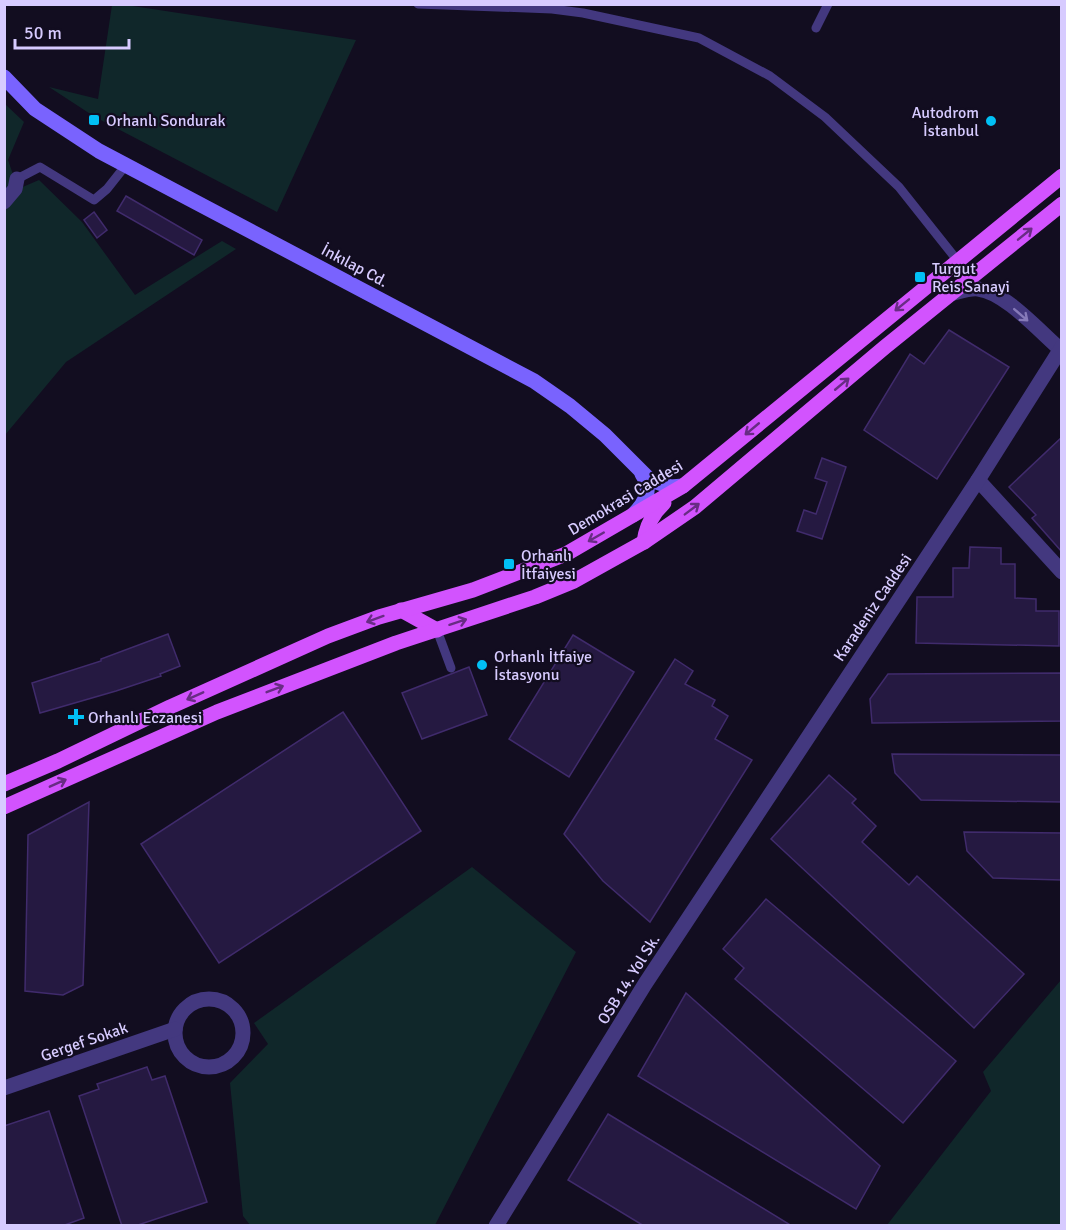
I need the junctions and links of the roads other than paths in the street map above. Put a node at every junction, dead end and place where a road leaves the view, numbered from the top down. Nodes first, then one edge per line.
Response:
1 (418, 4) edge
2 (828, 4) edge
3 (816, 28) dead end
4 (4, 76) edge
5 (126, 165) junction
6 (1062, 176) edge
7 (17, 179) joint
8 (4, 202) edge
9 (1062, 204) edge
10 (957, 260) junction
11 (950, 294) junction
12 (1061, 348) edge
13 (637, 466) junction
14 (978, 480) junction
15 (683, 486) junction
16 (632, 516) junction
17 (644, 542) junction
18 (1062, 572) edge
19 (401, 610) junction
20 (437, 630) junction
21 (451, 668) dead end
22 (795, 755) joint
23 (4, 784) edge
24 (4, 807) edge
25 (175, 1029) junction
26 (4, 1088) edge
27 (496, 1226) edge

1 - 10 lane
2 - 3 lane
4 - 5 street, İnkılap Cd.
5 - 7 lane
5 - 13 street, İnkılap Cd.
6 - 10 main road, Demokrasi Caddesi
7 - 8 street
11 -> 9 main road
10 -> 15 main road, Demokrasi Caddesi
11 -> 12 street
17 -> 11 main road
12 - 14 street, Karadeniz Caddesi
13 - 15 street, İnkılap Cd.
13 - 16 street
14 - 18 street
14 - 22 street, Karadeniz Caddesi
15 - 16 main road, Demokrasi Caddesi
15 - 17 main road
16 -> 19 main road, Demokrasi Caddesi
20 -> 17 main road
19 - 20 main road
19 -> 23 main road, Demokrasi Caddesi
20 - 21 lane
24 -> 20 main road
22 - 27 street, OSB 14. Yol Sk.
25 - 25 street
25 - 26 street, Gergef Sokak

